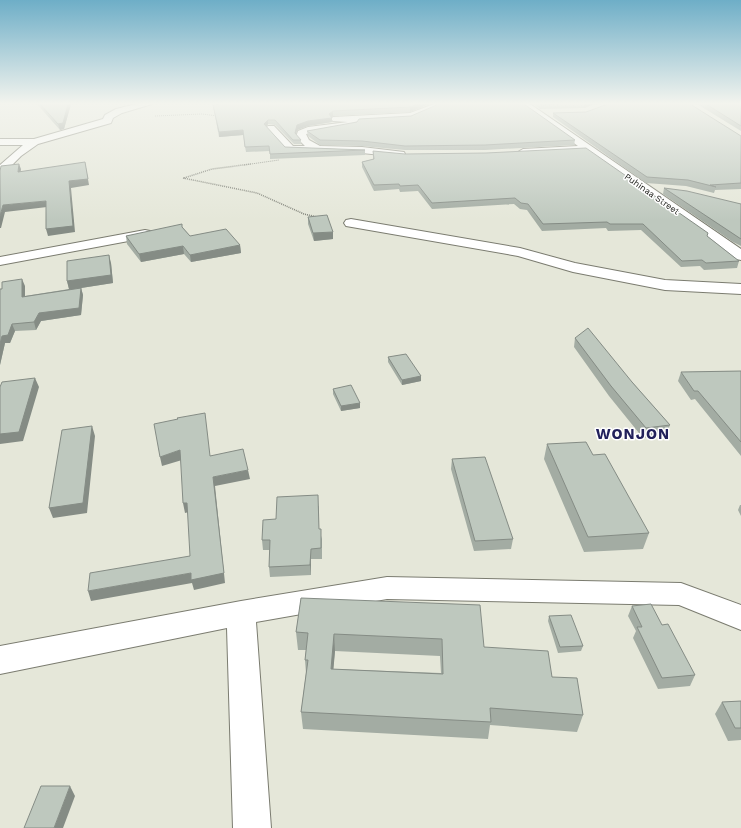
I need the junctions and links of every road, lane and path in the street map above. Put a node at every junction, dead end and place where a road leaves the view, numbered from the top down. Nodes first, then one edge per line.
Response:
1 (33, 143) edge
2 (284, 143) edge
3 (306, 143) edge
4 (580, 143) edge
5 (317, 149) junction
6 (589, 149) junction
7 (514, 152) edge
8 (413, 155) edge
9 (280, 160) edge
10 (0, 168) edge
11 (643, 187) junction
12 (664, 189) edge
13 (351, 223) joint
14 (145, 234) edge
15 (741, 256) edge
16 (0, 261) edge
17 (741, 289) edge
18 (241, 613) junction
19 (741, 618) edge
20 (0, 660) edge
21 (252, 828) edge

1 - 10 street
2 - 5 street
3 - 5 street
4 - 6 street, Puhinaa Street
5 - 8 street
6 - 7 street
6 - 11 street, Puhinaa Street
9 - 13 path
11 - 12 street
11 - 15 street, Puhinaa Street
13 - 17 street
14 - 16 street
18 - 19 street
18 - 20 street
18 - 21 street

